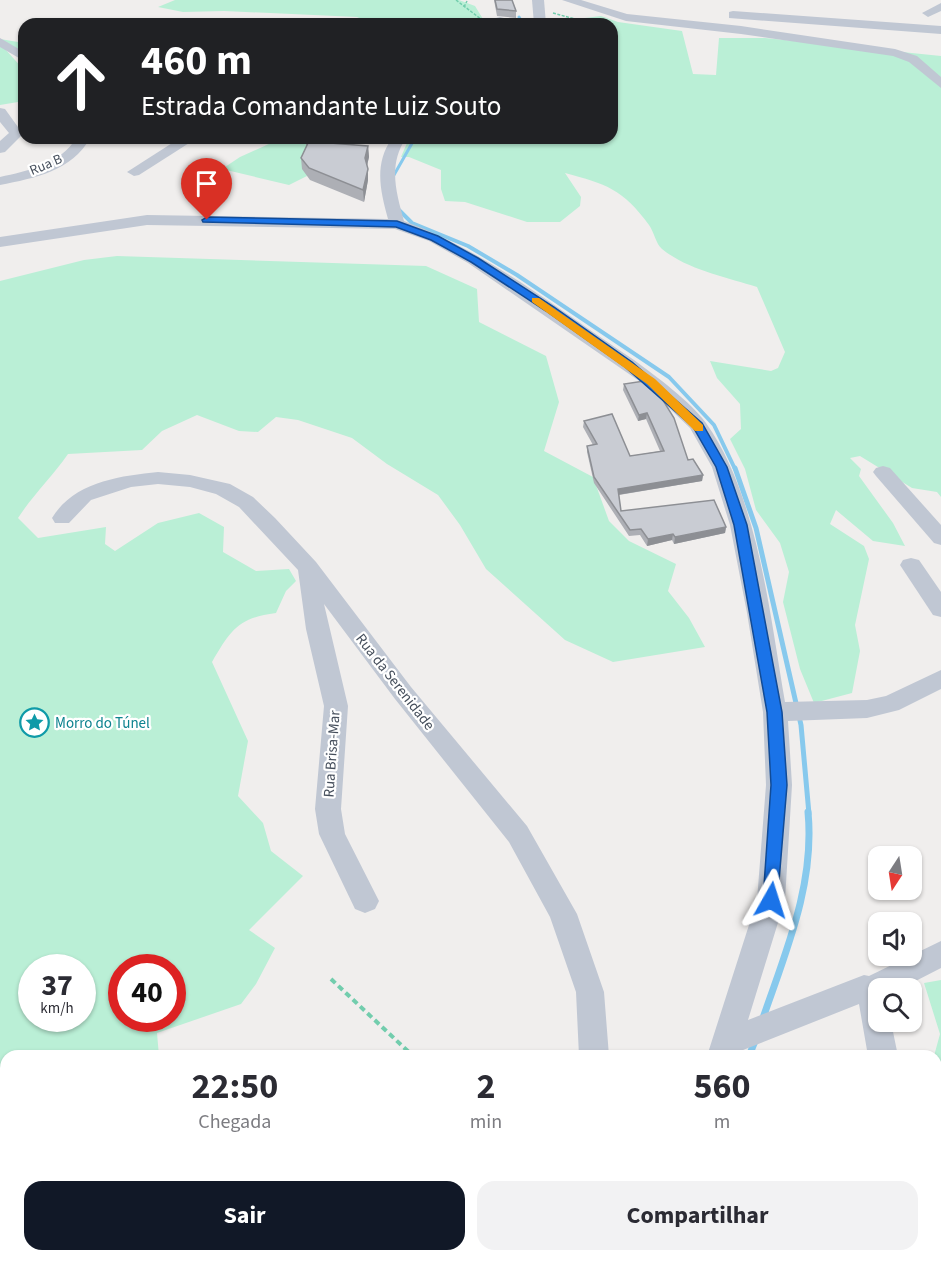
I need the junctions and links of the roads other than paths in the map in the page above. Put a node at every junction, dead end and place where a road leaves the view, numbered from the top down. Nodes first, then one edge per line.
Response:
1 (568, 0) edge
2 (941, 7) edge
3 (928, 13) dead end
4 (626, 17) junction
5 (941, 30) edge
6 (0, 42) edge
7 (18, 53) edge
8 (941, 84) edge
9 (0, 112) edge
10 (79, 144) edge
11 (180, 144) edge
12 (395, 144) edge
13 (0, 149) edge
14 (134, 172) dead end
15 (0, 181) edge
16 (397, 224) junction
17 (0, 242) edge
18 (882, 472) dead end
19 (63, 518) dead end
20 (941, 538) edge
21 (911, 565) dead end
22 (308, 567) junction
23 (941, 609) edge
24 (941, 679) edge
25 (775, 712) junction
26 (365, 901) dead end
27 (941, 954) edge
28 (894, 978) edge
29 (868, 991) edge
30 (879, 1032) edge
31 (725, 1049) edge
32 (594, 1050) edge
33 (882, 1050) edge

1 - 4 street
2 - 3 street
4 - 5 street
4 - 8 street
6 - 7 street
9 - 13 street
10 - 15 street, Rua B
11 - 14 street
12 - 16 street
16 - 17 street
16 - 25 street
18 - 20 street
19 - 22 street, Rua da Serenidade
21 - 23 street
22 - 26 street, Rua Brisa-Mar
22 - 32 street, Rua da Serenidade
24 - 25 street
25 - 31 street
27 - 28 street
29 - 31 street
30 - 33 street

